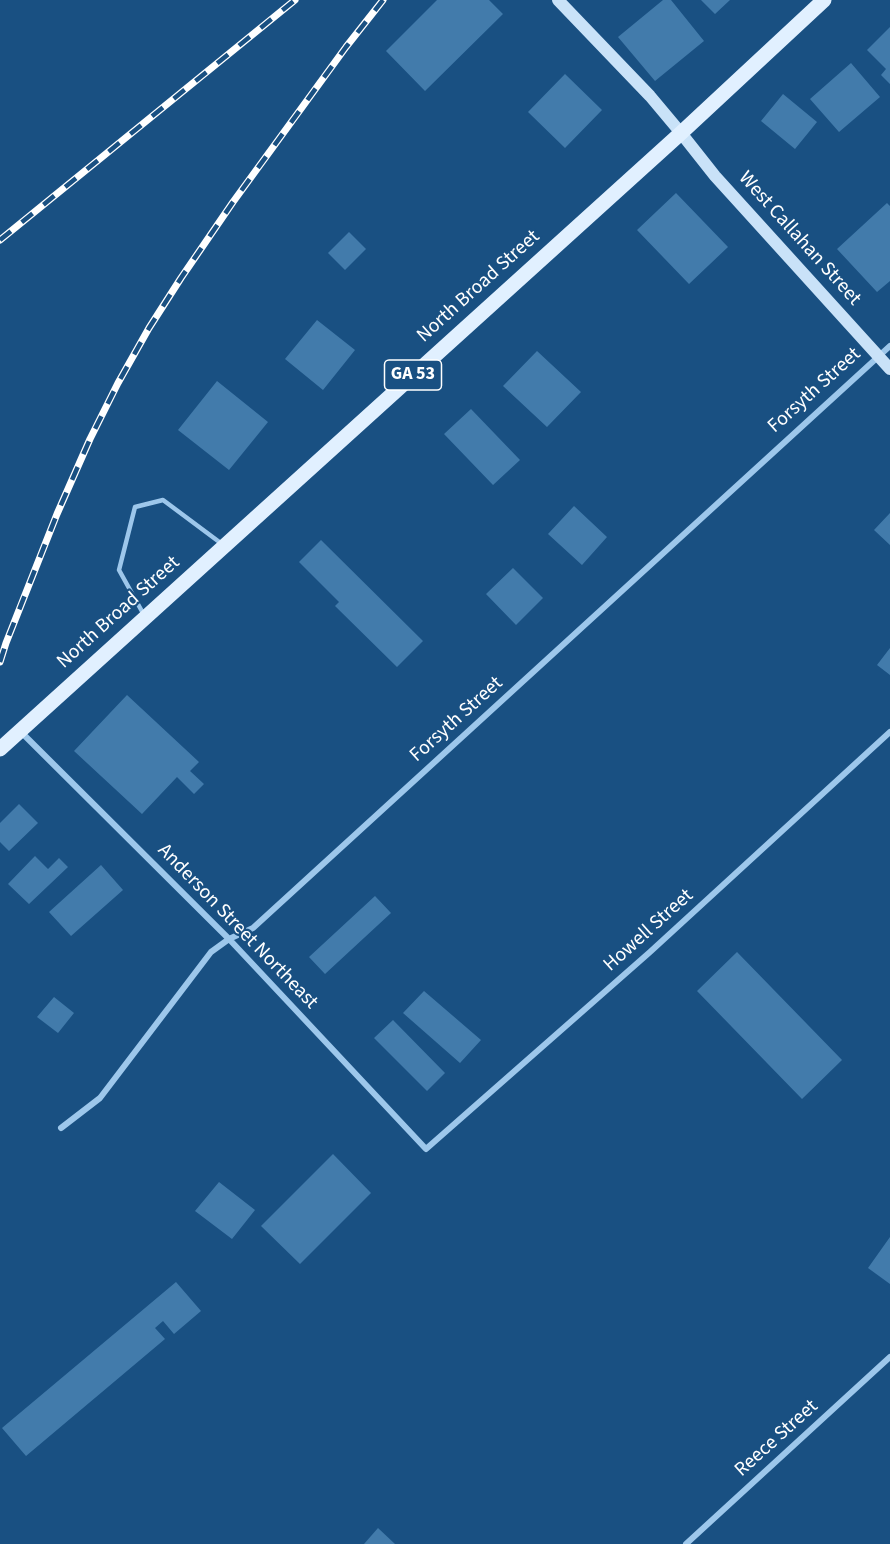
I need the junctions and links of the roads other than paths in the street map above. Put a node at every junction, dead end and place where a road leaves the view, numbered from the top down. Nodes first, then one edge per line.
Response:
1 (558, 0) edge
2 (824, 0) edge
3 (681, 133) junction
4 (890, 346) edge
5 (878, 356) junction
6 (890, 369) edge
7 (225, 546) junction
8 (145, 617) junction
9 (20, 731) junction
10 (890, 732) edge
11 (0, 749) edge
12 (229, 939) junction
13 (61, 1128) dead end
14 (426, 1149) joint
15 (890, 1357) edge
16 (686, 1544) edge

1 - 3 street, West Callahan Street
2 - 3 main road, North Broad Street / GA 53
3 - 5 street, West Callahan Street
3 - 7 main road, North Broad Street / GA 53
4 - 5 street, Forsyth Street
5 - 6 street, West Callahan Street
5 - 12 street, Forsyth Street
7 - 8 main road, North Broad Street / GA 53
7 - 8 lane
8 - 9 main road, North Broad Street / GA 53
9 - 11 main road, North Broad Street / GA 53
9 - 12 street, Anderson Street Northeast
10 - 14 street, Howell Street
12 - 13 street, Forsyth Street
12 - 14 street, Anderson Street Northeast
15 - 16 street, Reece Street

